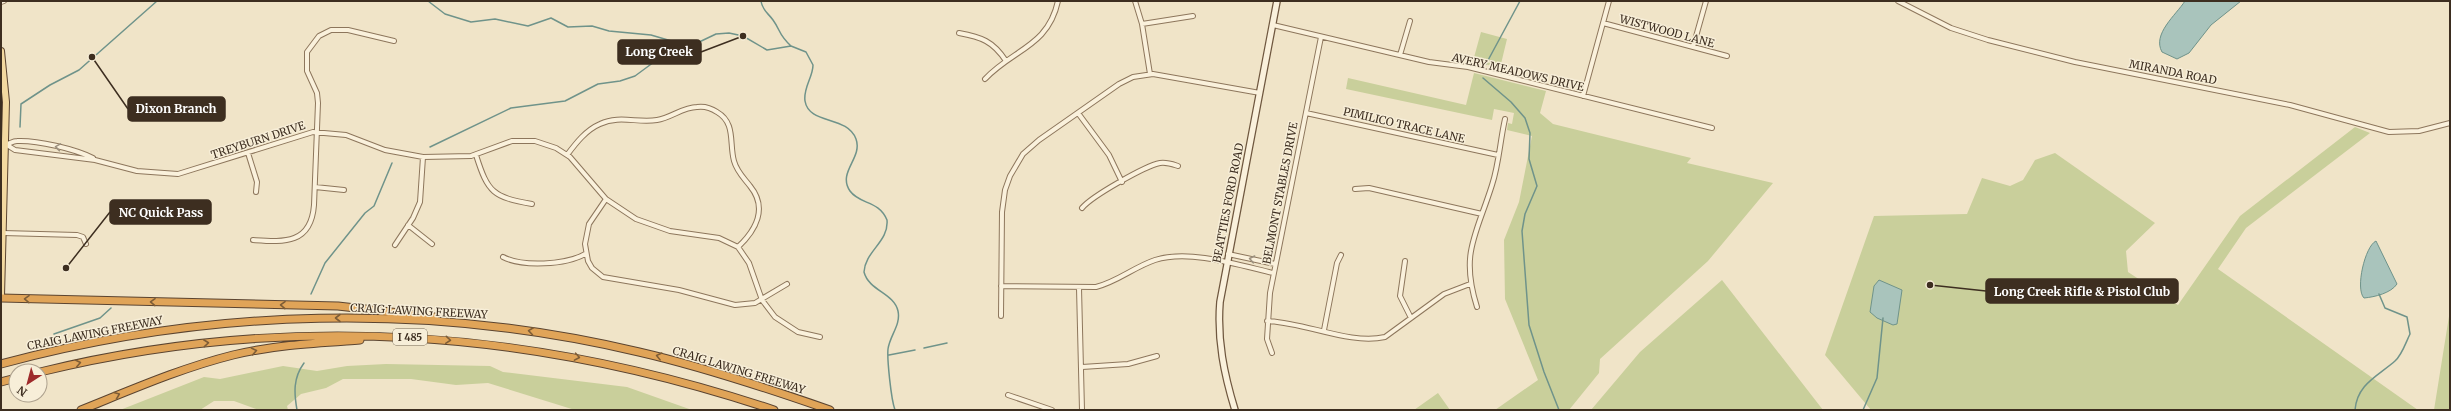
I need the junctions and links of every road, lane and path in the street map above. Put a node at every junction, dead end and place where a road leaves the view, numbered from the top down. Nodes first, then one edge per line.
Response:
1 (1058, 1) edge
2 (1135, 1) edge
3 (1277, 1) edge
4 (1609, 1) edge
5 (1706, 1) edge
6 (1898, 1) edge
7 (1193, 16) dead end
8 (1410, 21) dead end
9 (1603, 23) junction
10 (1142, 24) junction
11 (1273, 25) junction
12 (959, 33) dead end
13 (1321, 37) junction
14 (394, 41) dead end
15 (1694, 47) junction
16 (1, 51) edge
17 (1400, 55) junction
18 (1727, 56) dead end
19 (1006, 61) junction
20 (1150, 74) junction
21 (985, 79) dead end
22 (1260, 93) junction
23 (1584, 96) junction
24 (1078, 113) junction
25 (1306, 113) junction
26 (1505, 119) dead end
27 (2450, 123) edge
28 (1712, 128) dead end
29 (317, 132) junction
30 (4, 144) edge
31 (248, 153) junction
32 (476, 155) junction
33 (567, 155) junction
34 (1498, 155) junction
35 (423, 157) junction
36 (95, 160) junction
37 (1178, 166) dead end
38 (1122, 182) junction
39 (315, 187) junction
40 (1355, 189) dead end
41 (344, 190) dead end
42 (256, 192) dead end
43 (606, 199) junction
44 (532, 204) dead end
45 (1082, 208) dead end
46 (1482, 214) junction
47 (408, 225) junction
48 (3, 233) junction
49 (253, 240) dead end
50 (86, 244) dead end
51 (432, 244) dead end
52 (395, 245) dead end
53 (738, 247) junction
54 (585, 254) junction
55 (1228, 254) junction
56 (1341, 255) dead end
57 (503, 257) dead end
58 (1227, 261) junction
59 (1405, 261) dead end
60 (1275, 264) junction
61 (1273, 273) junction
62 (787, 284) dead end
63 (1470, 284) junction
64 (1001, 286) junction
65 (1079, 288) junction
66 (1, 297) edge
67 (762, 300) junction
68 (1477, 307) dead end
69 (1001, 316) dead end
70 (1412, 318) junction
71 (1267, 320) junction
72 (460, 323) junction
73 (1324, 330) junction
74 (398, 337) junction
75 (820, 337) dead end
76 (1272, 353) dead end
77 (1157, 356) dead end
78 (1, 364) edge
79 (1082, 367) junction
80 (48, 370) edge
81 (1008, 395) dead end
82 (81, 410) edge
83 (774, 410) edge
84 (830, 410) edge
85 (1052, 410) edge
86 (1082, 410) edge
87 (1235, 410) edge

1 - 19 street
2 - 10 street
3 - 11 main road, BEATTIES FORD ROAD
4 - 9 street
5 - 15 street
6 - 27 street, MIRANDA ROAD
7 - 10 street
8 - 17 street
9 - 15 street, WISTWOOD LANE
9 - 23 street
10 - 20 street
11 - 13 street, AVERY MEADOWS DRIVE
11 - 22 main road, BEATTIES FORD ROAD
12 - 19 street
13 - 17 street, AVERY MEADOWS DRIVE
13 - 25 street, BELMONT STABLES DRIVE
14 - 29 street
15 - 18 street, WISTWOOD LANE
16 - 30 main road
17 - 23 street, AVERY MEADOWS DRIVE
19 - 21 street
20 - 22 street
20 - 24 street
22 - 55 main road, BEATTIES FORD ROAD
23 - 28 street, AVERY MEADOWS DRIVE
24 - 38 street
24 - 64 street
25 - 34 street, PIMILICO TRACE LANE
25 - 60 street, BELMONT STABLES DRIVE
26 - 34 street
29 - 31 street, TREYBURN DRIVE
29 - 35 street, TREYBURN DRIVE
29 - 39 street
30 - 36 street, TREYBURN DRIVE
36 -> 30 street, TREYBURN DRIVE
30 - 48 main road
31 - 36 street, TREYBURN DRIVE
31 - 42 street
32 - 33 street, TREYBURN DRIVE
32 - 35 street, TREYBURN DRIVE
32 - 44 street
33 - 43 street, TREYBURN DRIVE
33 - 53 street
34 - 46 street
35 - 47 street
37 - 38 street
38 - 45 street
39 - 41 street
39 - 49 street
40 - 46 street
43 - 53 street, TREYBURN DRIVE
43 - 54 street
46 - 63 street
47 - 51 street
47 - 52 street
48 - 50 street
48 - 66 main road
53 - 67 street
54 - 57 street
54 - 67 street
55 - 58 main road, BEATTIES FORD ROAD
60 -> 55 street
56 - 73 street
58 - 61 street
58 - 65 street
58 - 87 main road, BEATTIES FORD ROAD
59 - 70 street
60 - 61 street, BELMONT STABLES DRIVE
61 - 71 street, BELMONT STABLES DRIVE
62 - 67 street
63 - 68 street
63 - 70 street
64 - 65 street
64 - 69 street
65 - 79 street
72 -> 66 highway
67 - 75 street
70 - 73 street
71 - 73 street
71 - 76 street, BELMONT STABLES DRIVE
72 -> 78 highway, CRAIG LAWING FREEWAY / I 485
84 -> 72 highway, CRAIG LAWING FREEWAY / I 485
80 -> 74 highway, I 485
82 -> 74 highway
74 -> 83 highway, I 485
77 - 79 street
79 - 86 street
81 - 85 street

